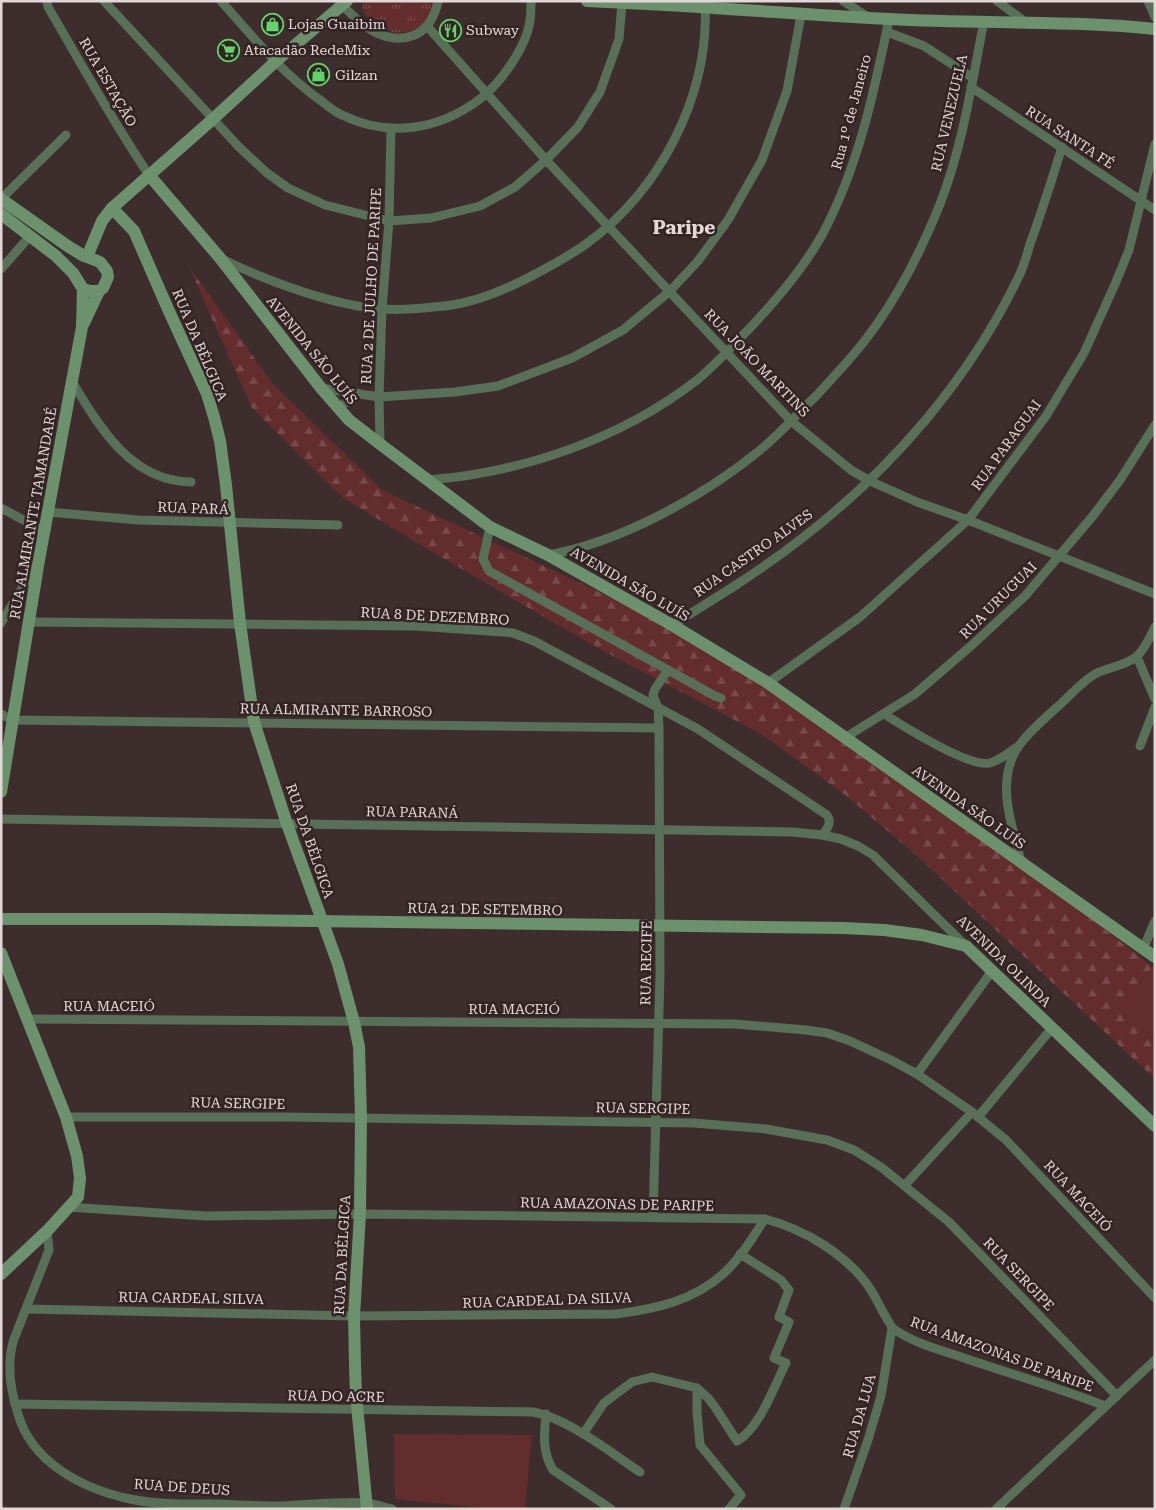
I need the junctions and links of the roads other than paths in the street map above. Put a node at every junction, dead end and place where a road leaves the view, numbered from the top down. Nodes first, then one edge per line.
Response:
1 (48, 1) edge
2 (104, 1) edge
3 (221, 1) edge
4 (438, 1) edge
5 (531, 1) edge
6 (587, 1) edge
7 (844, 1) edge
8 (997, 1) edge
9 (1148, 1) edge
10 (343, 2) edge
11 (622, 2) edge
12 (706, 5) edge
13 (801, 15) junction
14 (868, 17) junction
15 (1155, 17) edge
16 (984, 21) junction
17 (1024, 21) junction
18 (427, 26) junction
19 (888, 26) junction
20 (1155, 29) edge
21 (275, 62) junction
22 (972, 78) junction
23 (971, 87) junction
24 (487, 94) junction
25 (213, 119) junction
26 (391, 130) junction
27 (66, 135) dead end
28 (1155, 144) edge
29 (1062, 147) junction
30 (546, 160) junction
31 (149, 175) junction
32 (1, 199) edge
33 (1141, 201) junction
34 (112, 208) junction
35 (1155, 210) edge
36 (1, 214) edge
37 (389, 221) junction
38 (607, 226) junction
39 (30, 236) junction
40 (87, 257) junction
41 (220, 258) junction
42 (1, 269) edge
43 (256, 275) junction
44 (240, 283) junction
45 (83, 289) junction
46 (99, 291) junction
47 (670, 291) junction
48 (382, 309) junction
49 (82, 328) junction
50 (727, 352) junction
51 (71, 380) junction
52 (321, 388) junction
53 (357, 393) junction
54 (379, 396) junction
55 (339, 408) junction
56 (791, 421) junction
57 (1155, 425) edge
58 (380, 444) junction
59 (428, 480) junction
60 (870, 481) junction
61 (191, 482) dead end
62 (1, 508) edge
63 (48, 512) junction
64 (968, 520) junction
65 (230, 524) junction
66 (338, 525) dead end
67 (490, 527) junction
68 (44, 531) junction
69 (548, 555) junction
70 (1059, 556) junction
71 (39, 560) junction
72 (1155, 594) edge
73 (30, 622) junction
74 (1, 623) edge
75 (240, 623) junction
76 (672, 625) junction
77 (1155, 627) edge
78 (1137, 657) junction
79 (668, 670) junction
80 (768, 683) junction
81 (721, 698) dead end
82 (1155, 700) edge
83 (1155, 707) edge
84 (658, 708) junction
85 (884, 714) junction
86 (7, 717) edge
87 (254, 722) junction
88 (659, 728) junction
89 (846, 738) junction
90 (1019, 746) junction
91 (1140, 746) dead end
92 (1, 792) edge
93 (1, 819) edge
94 (287, 824) junction
95 (660, 830) junction
96 (822, 835) junction
97 (1021, 862) junction
98 (1, 919) edge
99 (322, 921) junction
100 (1154, 924) edge
101 (660, 926) junction
102 (966, 946) junction
103 (1143, 949) junction
104 (1, 953) edge
105 (1155, 957) edge
106 (992, 971) junction
107 (27, 1019) junction
108 (354, 1022) junction
109 (659, 1024) junction
110 (1052, 1028) junction
111 (917, 1074) junction
112 (975, 1115) junction
113 (66, 1117) junction
114 (361, 1118) junction
115 (656, 1123) junction
116 (1155, 1126) edge
117 (905, 1185) junction
118 (67, 1208) junction
119 (360, 1214) junction
120 (653, 1217) junction
121 (765, 1219) junction
122 (47, 1231) junction
123 (740, 1254) junction
124 (1, 1274) edge
125 (1155, 1298) edge
126 (27, 1309) junction
127 (354, 1316) junction
128 (892, 1328) junction
129 (1155, 1360) edge
130 (698, 1388) junction
131 (1117, 1396) junction
132 (15, 1404) junction
133 (1105, 1406) junction
134 (357, 1410) junction
135 (546, 1414) junction
136 (582, 1434) junction
137 (640, 1472) dead end
138 (367, 1506) edge
139 (1002, 1507) edge
140 (392, 1509) edge
141 (611, 1509) edge
142 (729, 1509) edge
143 (844, 1509) edge

1 - 31 street, RUA ESTAÇÃO
2 - 25 street
3 - 21 street
4 - 18 street
5 - 24 street
6 - 11 main road
7 - 14 street
8 - 17 street
9 - 15 street
10 - 18 street
10 - 21 main road
11 - 12 main road
11 - 30 street
12 - 13 main road
12 - 38 street
13 - 14 main road
13 - 47 street
14 - 19 main road
16 - 17 main road
16 - 19 main road
16 - 22 street, RUA VENEZUELA
17 - 20 main road
18 - 24 street, RUA JOÃO MARTINS
19 - 22 street
19 - 50 street, Rua 1º de Janeiro
21 - 25 main road
21 - 26 street
22 - 23 street, RUA VENEZUELA
23 - 29 street, RUA SANTA FÉ
23 - 56 street, RUA VENEZUELA
24 - 26 street
24 - 30 street, RUA JOÃO MARTINS
25 - 31 main road
25 - 37 street
26 - 37 street, RUA 2 DE JULHO DE PARIPE
27 - 32 street
28 - 33 street, RUA PARAGUAI
29 - 33 street, RUA SANTA FÉ
29 - 60 street, RUA CASTRO ALVES
30 - 37 street
30 - 38 street, RUA JOÃO MARTINS
31 - 34 main road
31 - 41 main road, AVENIDA SÃO LUÍS
32 - 40 main road
33 - 35 street, RUA SANTA FÉ
33 - 64 street, RUA PARAGUAI
34 - 40 main road
34 - 65 main road, RUA DA BÉLGICA
36 - 39 main road
37 - 48 street, RUA 2 DE JULHO DE PARIPE
38 - 47 street, RUA JOÃO MARTINS
38 - 48 street
39 - 42 street
39 - 45 main road
40 - 46 main road, RUA ALMIRANTE TAMANDARÉ
41 - 43 street
41 - 44 main road, AVENIDA SÃO LUÍS
43 - 44 street
43 - 48 street
44 - 52 main road, AVENIDA SÃO LUÍS
45 - 46 main road
45 - 49 main road, RUA ALMIRANTE TAMANDARÉ
46 - 49 main road, RUA ALMIRANTE TAMANDARÉ
47 - 50 street, RUA JOÃO MARTINS
47 - 54 street
48 - 54 street, RUA 2 DE JULHO DE PARIPE
49 - 51 main road, RUA ALMIRANTE TAMANDARÉ
50 - 56 street, RUA JOÃO MARTINS
50 - 59 street, Rua 1º de Janeiro
51 - 61 street
51 - 63 main road, RUA ALMIRANTE TAMANDARÉ
52 - 53 street
52 - 55 main road, AVENIDA SÃO LUÍS
53 - 54 street
53 - 55 street
54 - 58 street, RUA 2 DE JULHO DE PARIPE
55 - 58 main road, AVENIDA SÃO LUÍS
56 - 60 street, RUA JOÃO MARTINS
56 - 69 street, RUA VENEZUELA
57 - 70 street, RUA URUGUAI
58 - 59 main road, AVENIDA SÃO LUÍS
59 - 67 main road, AVENIDA SÃO LUÍS
60 - 64 street, RUA JOÃO MARTINS
60 - 76 street, RUA CASTRO ALVES
62 - 68 street
63 - 65 street, RUA PARÁ
63 - 68 main road, RUA ALMIRANTE TAMANDARÉ
64 - 70 street, RUA JOÃO MARTINS
64 - 80 street, RUA PARAGUAI
65 - 66 street, RUA PARÁ
65 - 75 main road, RUA DA BÉLGICA
67 - 69 main road, AVENIDA SÃO LUÍS
67 - 79 street
68 - 71 main road, RUA ALMIRANTE TAMANDARÉ
69 - 76 main road, AVENIDA SÃO LUÍS
70 - 72 street, RUA JOÃO MARTINS
70 - 85 street, RUA URUGUAI
71 - 73 main road, RUA ALMIRANTE TAMANDARÉ
71 - 74 street
73 - 75 street, RUA 8 DE DEZEMBRO
73 - 86 main road, RUA ALMIRANTE TAMANDARÉ
75 - 84 street, RUA 8 DE DEZEMBRO
75 - 87 main road, RUA DA BÉLGICA
76 - 80 main road, AVENIDA SÃO LUÍS
77 - 78 street
78 - 82 street
78 - 90 street
79 - 81 street
79 - 84 street, RUA RECIFE
80 - 89 main road, AVENIDA SÃO LUÍS
83 - 91 street
84 - 88 street, RUA RECIFE
84 - 96 street, RUA 8 DE DEZEMBRO
85 - 89 street, RUA URUGUAI
85 - 90 street
86 - 87 street, RUA ALMIRANTE BARROSO
86 - 92 main road, RUA ALMIRANTE TAMANDARÉ
87 - 88 street, RUA ALMIRANTE BARROSO
87 - 94 main road, RUA DA BÉLGICA
88 - 95 street, RUA RECIFE
89 - 97 main road, AVENIDA SÃO LUÍS
90 - 97 street
93 - 94 street, RUA PARANÁ
94 - 95 street, RUA PARANÁ
94 - 99 main road, RUA DA BÉLGICA
95 - 96 street, RUA PARANÁ
95 - 101 street, RUA RECIFE
96 - 102 street, AVENIDA OLINDA
97 - 103 main road, AVENIDA SÃO LUÍS
98 - 99 main road, RUA 21 DE SETEMBRO
99 - 101 main road, RUA 21 DE SETEMBRO
99 - 108 main road, RUA DA BÉLGICA
100 - 103 street
101 - 102 main road, RUA 21 DE SETEMBRO
101 - 109 street, RUA RECIFE
102 - 106 main road, AVENIDA OLINDA
103 - 105 main road, AVENIDA SÃO LUÍS
104 - 107 main road
106 - 110 main road, AVENIDA OLINDA
106 - 111 street
107 - 108 street, RUA MACEIÓ
107 - 113 main road
108 - 109 street, RUA MACEIÓ
108 - 114 main road, RUA DA BÉLGICA
109 - 111 street, RUA MACEIÓ
109 - 115 street, RUA RECIFE
110 - 112 street
110 - 116 main road, AVENIDA OLINDA
111 - 112 street, RUA MACEIÓ
112 - 117 street
112 - 125 street, RUA MACEIÓ
113 - 114 street, RUA SERGIPE
113 - 118 main road
114 - 115 street, RUA SERGIPE
114 - 119 main road, RUA DA BÉLGICA
115 - 117 street, RUA SERGIPE
115 - 120 street, RUA RECIFE
117 - 131 street, RUA SERGIPE
118 - 119 street, RUA AMAZONAS DE PARIPE
118 - 122 main road
119 - 120 street, RUA AMAZONAS DE PARIPE
119 - 127 main road, RUA DA BÉLGICA
120 - 121 street, RUA AMAZONAS DE PARIPE
121 - 123 street, RUA CARDEAL DA SILVA
121 - 128 street, RUA AMAZONAS DE PARIPE
122 - 124 main road
122 - 126 street, RUA DE DEUS
123 - 127 street, RUA CARDEAL DA SILVA
123 - 130 street
126 - 127 street, RUA CARDEAL SILVA
126 - 132 street, RUA DE DEUS
127 - 134 main road, RUA DA BÉLGICA
128 - 133 street, RUA AMAZONAS DE PARIPE
128 - 143 street, RUA DA LUA
129 - 131 street
130 - 136 street
130 - 142 street
131 - 133 street
132 - 134 street, RUA DO ACRE
132 - 138 street, RUA DE DEUS
133 - 139 street
134 - 135 street, RUA DO ACRE
134 - 138 main road, RUA DA BÉLGICA
135 - 136 street, RUA DO ACRE
135 - 141 street
136 - 137 street, RUA DO ACRE
138 - 140 street, RUA DE DEUS

